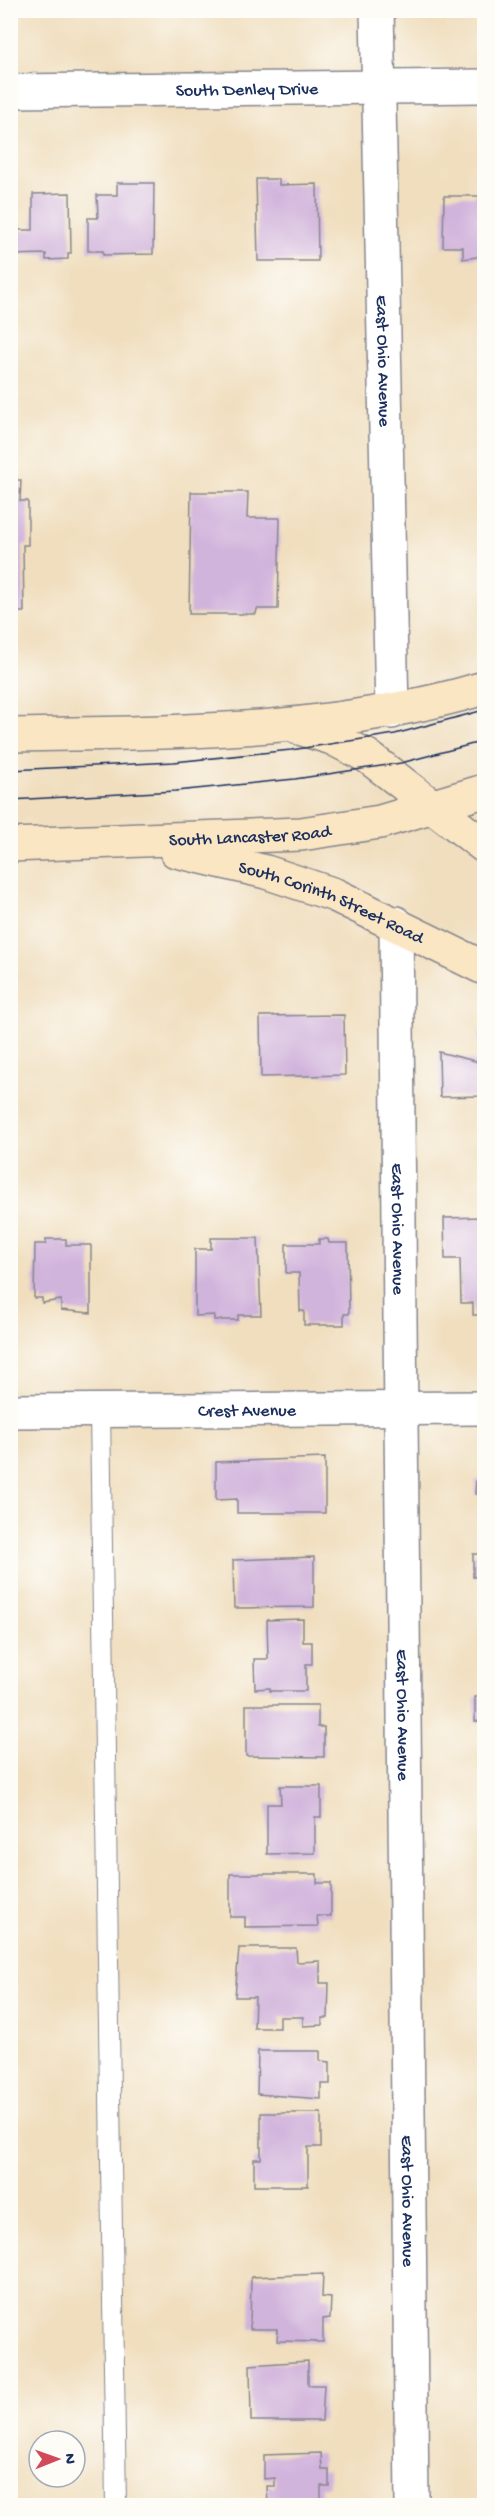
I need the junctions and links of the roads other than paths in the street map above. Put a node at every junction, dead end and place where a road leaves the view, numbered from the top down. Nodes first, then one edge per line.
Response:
1 (377, 10) edge
2 (377, 86) junction
3 (484, 86) edge
4 (10, 91) edge
5 (484, 688) edge
6 (392, 712) junction
7 (285, 725) junction
8 (10, 735) edge
9 (484, 790) edge
10 (433, 807) junction
11 (136, 842) junction
12 (10, 845) edge
13 (484, 846) edge
14 (396, 923) junction
15 (484, 968) edge
16 (484, 1408) edge
17 (400, 1409) junction
18 (100, 1410) junction
19 (10, 1411) edge
20 (116, 2505) edge
21 (412, 2505) edge

1 - 2 street, East Ohio Avenue
2 - 3 street, South Denley Drive
2 - 4 street, South Denley Drive
2 - 6 street, East Ohio Avenue
5 - 6 main road
6 - 7 main road
7 - 8 main road
7 - 10 main road
9 - 10 main road, South Lancaster Road
10 - 11 main road, South Lancaster Road
10 - 13 main road
11 - 12 main road, South Lancaster Road
11 - 14 main road, South Corinth Street Road
14 - 15 main road, South Corinth Street Road
14 - 17 street, East Ohio Avenue
16 - 17 street, Crest Avenue
17 - 18 street, Crest Avenue
17 - 21 street, East Ohio Avenue
18 - 19 street, Crest Avenue
18 - 20 lane

